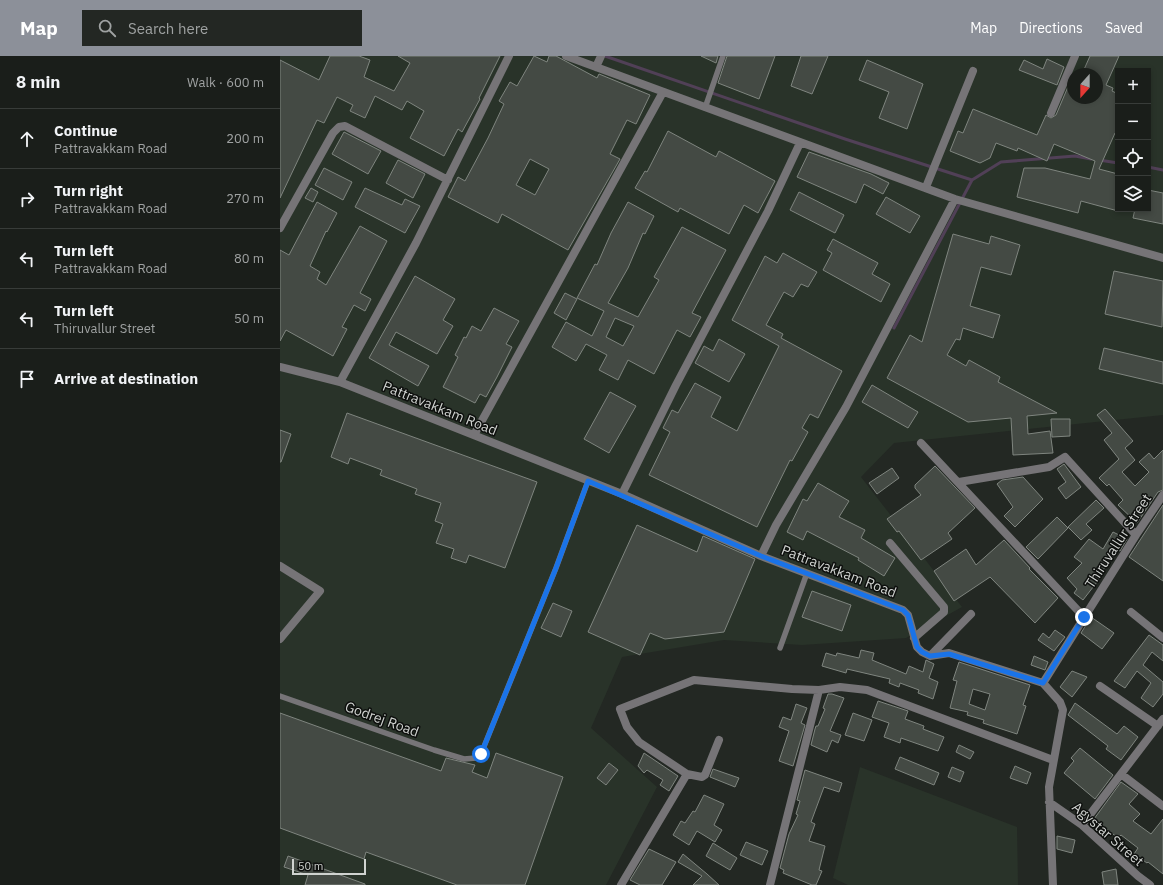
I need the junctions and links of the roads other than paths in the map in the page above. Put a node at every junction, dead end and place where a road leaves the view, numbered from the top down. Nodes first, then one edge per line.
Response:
1 (509, 56) edge
2 (566, 56) edge
3 (723, 56) edge
4 (1075, 56) edge
5 (600, 57) edge
6 (596, 67) junction
7 (973, 72) dead end
8 (663, 92) junction
9 (705, 108) junction
10 (1051, 112) dead end
11 (800, 143) junction
12 (448, 180) junction
13 (926, 187) junction
14 (955, 199) junction
15 (280, 228) edge
16 (1163, 258) edge
17 (280, 367) edge
18 (340, 382) junction
19 (474, 435) junction
20 (921, 443) dead end
21 (588, 481) junction
22 (959, 482) junction
23 (622, 494) junction
24 (1163, 495) edge
25 (1136, 535) junction
26 (890, 543) dead end
27 (761, 556) junction
28 (280, 566) edge
29 (807, 574) junction
30 (1131, 612) dead end
31 (971, 614) dead end
32 (1084, 617) junction
33 (914, 638) junction
34 (1163, 638) edge
35 (280, 639) edge
36 (780, 648) dead end
37 (930, 656) junction
38 (1043, 683) junction
39 (1100, 686) dead end
40 (819, 690) junction
41 (280, 696) edge
42 (1160, 723) edge
43 (719, 740) dead end
44 (1053, 760) junction
45 (687, 774) junction
46 (1121, 774) junction
47 (1049, 802) junction
48 (1163, 806) edge
49 (1082, 825) junction
50 (621, 885) edge
51 (770, 885) edge
52 (1053, 885) edge
53 (1150, 885) edge

1 - 12 street
2 - 6 street
3 - 9 lane
4 - 10 street
5 - 6 street
6 - 8 street
7 - 13 street
8 - 9 street
8 - 19 street
9 - 11 street
11 - 13 street
11 - 23 street
12 - 15 street
12 - 18 street
13 - 14 street
14 - 16 street
14 - 27 street
17 - 18 street, Pattravakkam Road
18 - 19 street, Pattravakkam Road
19 - 21 street, Pattravakkam Road
20 - 22 street
21 - 23 street, Pattravakkam Road
21 - 41 lane, Godrej Road
22 - 25 street
22 - 32 street
23 - 27 street, Pattravakkam Road
24 - 25 street, Thiruvallur Street
25 - 32 street, Thiruvallur Street
26 - 33 street
27 - 29 street, Pattravakkam Road
28 - 35 street
29 - 33 street, Pattravakkam Road
29 - 36 lane
30 - 34 street
31 - 37 street
32 - 38 street, Thiruvallur Street
33 - 37 street, Pattravakkam Road
37 - 38 street
38 - 44 street
39 - 42 street
40 - 44 street
40 - 45 street
40 - 51 street
42 - 46 street
43 - 45 street
44 - 47 street
45 - 50 street
46 - 48 street
46 - 49 street
47 - 49 street, Agystar Street
47 - 52 street
49 - 53 street, Agystar Street

